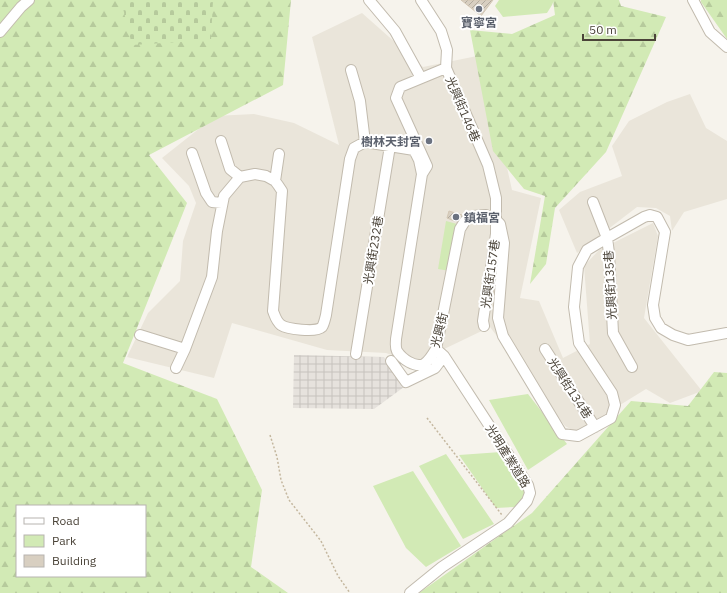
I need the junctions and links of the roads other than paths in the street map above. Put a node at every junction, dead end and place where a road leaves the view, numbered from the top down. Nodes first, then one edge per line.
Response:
1 (30, 0) edge
2 (369, 0) edge
3 (421, 0) edge
4 (693, 0) edge
5 (0, 32) edge
6 (727, 47) edge
7 (446, 68) junction
8 (352, 70) dead end
9 (421, 78) junction
10 (221, 141) dead end
11 (365, 142) junction
12 (390, 146) junction
13 (192, 153) dead end
14 (279, 154) dead end
15 (422, 174) junction
16 (240, 177) junction
17 (274, 181) junction
18 (593, 202) dead end
19 (222, 203) junction
20 (497, 221) junction
21 (607, 238) junction
22 (484, 326) dead end
23 (727, 333) edge
24 (140, 335) dead end
25 (185, 349) junction
26 (436, 349) junction
27 (545, 349) dead end
28 (356, 354) dead end
29 (444, 356) junction
30 (391, 361) dead end
31 (632, 367) dead end
32 (176, 368) dead end
33 (595, 427) junction
34 (410, 593) edge

1 - 5 street
2 - 9 street
3 - 7 street
4 - 6 street
7 - 9 street, 光興街146巷
7 - 20 street, 光興街146巷
8 - 11 street
9 - 15 street, 光興街146巷
10 - 16 street
11 - 12 street, 光興街
11 - 17 street
12 - 15 street, 光興街
12 - 28 street, 光興街232巷
13 - 19 street
14 - 17 street
15 - 26 street, 光興街
16 - 17 street
16 - 19 street
18 - 21 street, 光興街135巷
19 - 25 street
20 - 22 street, 光興街157巷
20 - 26 street, 光興街
20 - 33 street
21 - 23 street
21 - 31 street, 光興街135巷
21 - 33 street
24 - 25 street
25 - 32 street
26 - 29 street, 光明產業道路
27 - 33 street, 光興街134巷
29 - 30 street
29 - 34 street, 光明產業道路

